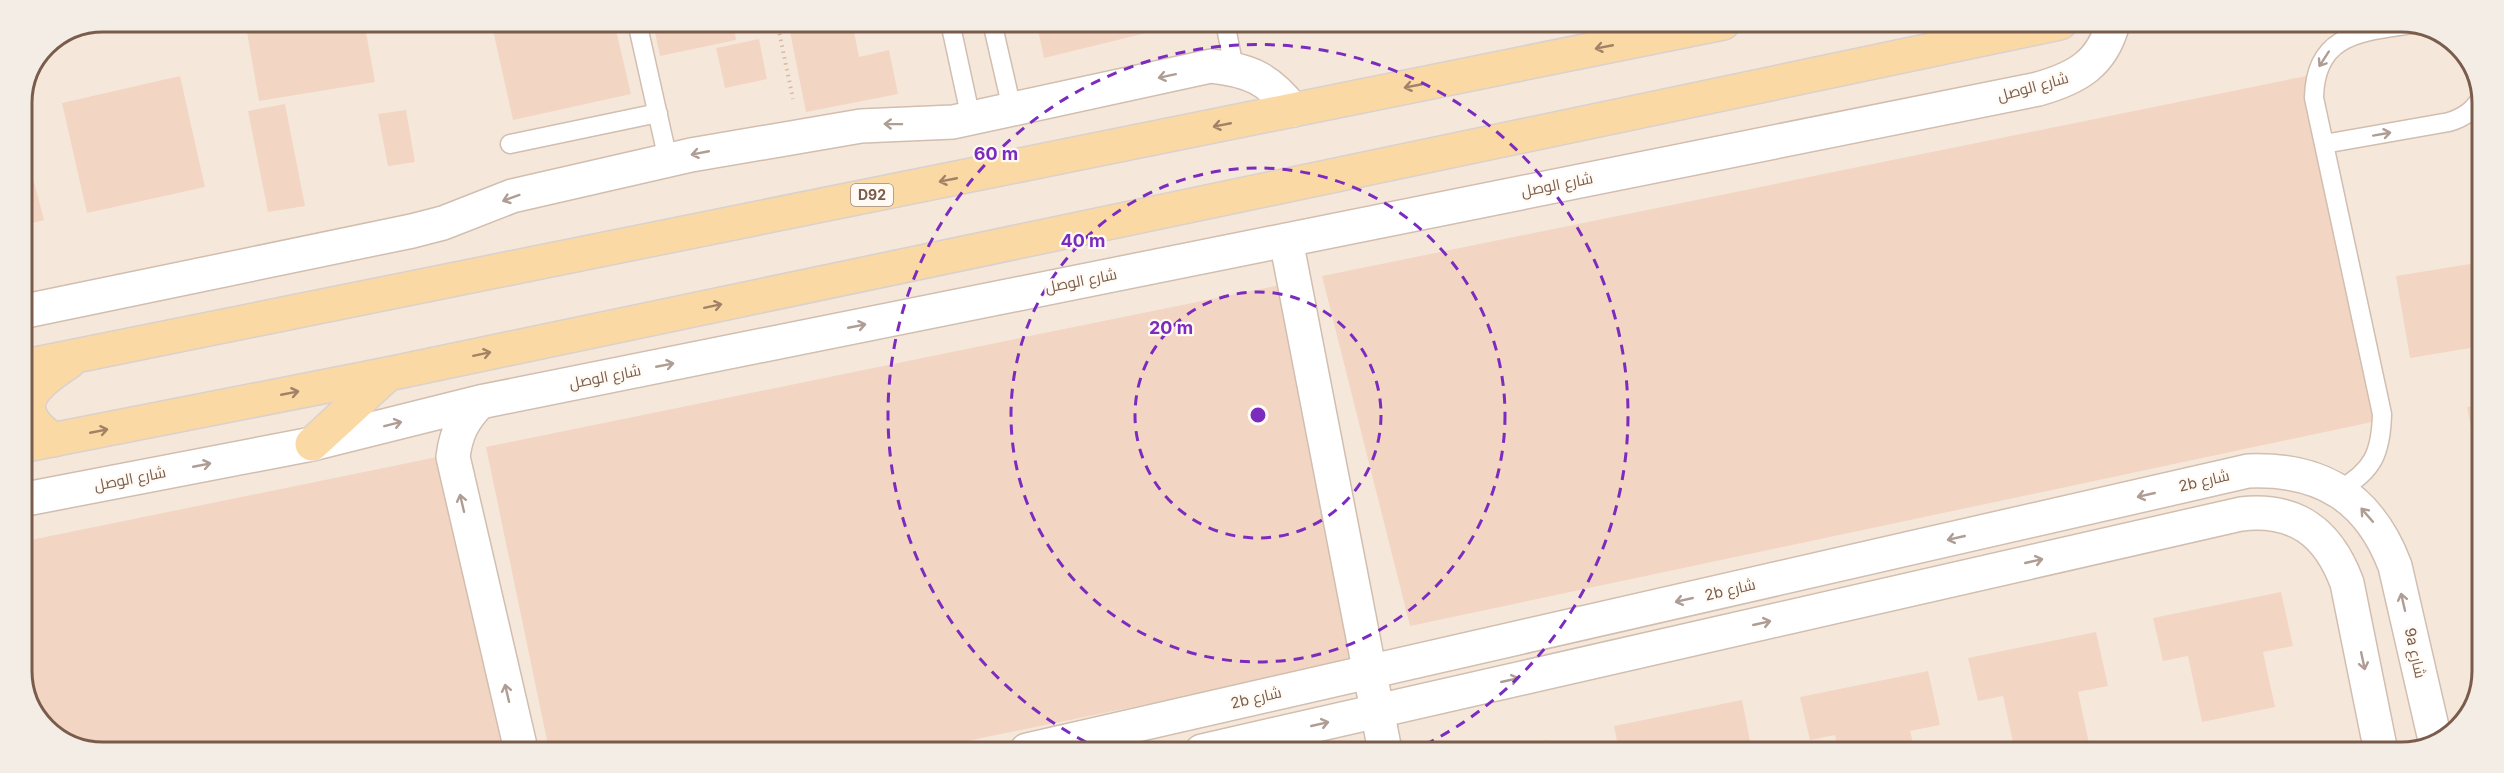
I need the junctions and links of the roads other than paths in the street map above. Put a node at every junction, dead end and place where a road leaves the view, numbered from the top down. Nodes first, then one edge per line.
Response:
1 (639, 32) edge
2 (952, 32) edge
3 (994, 32) edge
4 (1227, 32) edge
5 (1679, 32) edge
6 (2017, 32) edge
7 (2110, 32) edge
8 (2375, 32) edge
9 (1234, 68) junction
10 (1012, 109) junction
11 (1293, 110) junction
12 (2472, 111) edge
13 (658, 113) junction
14 (971, 119) junction
15 (510, 144) dead end
16 (2324, 144) junction
17 (668, 160) junction
18 (1286, 240) junction
19 (32, 310) edge
20 (78, 356) junction
21 (32, 365) edge
22 (388, 374) junction
23 (32, 392) edge
24 (480, 402) junction
25 (32, 416) edge
26 (54, 440) junction
27 (312, 444) junction
28 (32, 445) edge
29 (2339, 490) junction
30 (32, 498) edge
31 (2395, 566) joint
32 (1370, 672) junction
33 (1377, 710) junction
34 (2434, 734) edge
35 (519, 742) edge
36 (1062, 742) edge
37 (1237, 742) edge
38 (1383, 742) edge
39 (2379, 742) edge

1 - 13 lane
2 - 14 lane
3 - 10 lane
4 - 9 lane
5 -> 11 main road, D92
22 -> 6 main road
7 - 18 street, شارع الوصل
8 -> 16 lane
9 -> 10 street
9 - 11 street
10 - 14 street
11 -> 20 main road, D92
16 -> 12 lane
13 - 15 lane
13 - 17 lane
14 -> 17 street
16 - 29 lane
17 -> 19 street
24 -> 18 street, شارع الوصل
18 - 32 street
20 - 21 main road, D92
20 - 23 main road
26 -> 22 main road
22 - 27 main road
27 -> 24 street, شارع الوصل
35 -> 24 street
25 - 26 main road
26 - 28 main road
30 -> 27 street, شارع الوصل
31 -> 29 street, 2b شارع
29 -> 32 street, 2b شارع
34 -> 31 street, 9a شارع
32 - 33 street
32 - 36 street, 2b شارع
37 -> 33 street
33 - 38 street
33 -> 39 street

